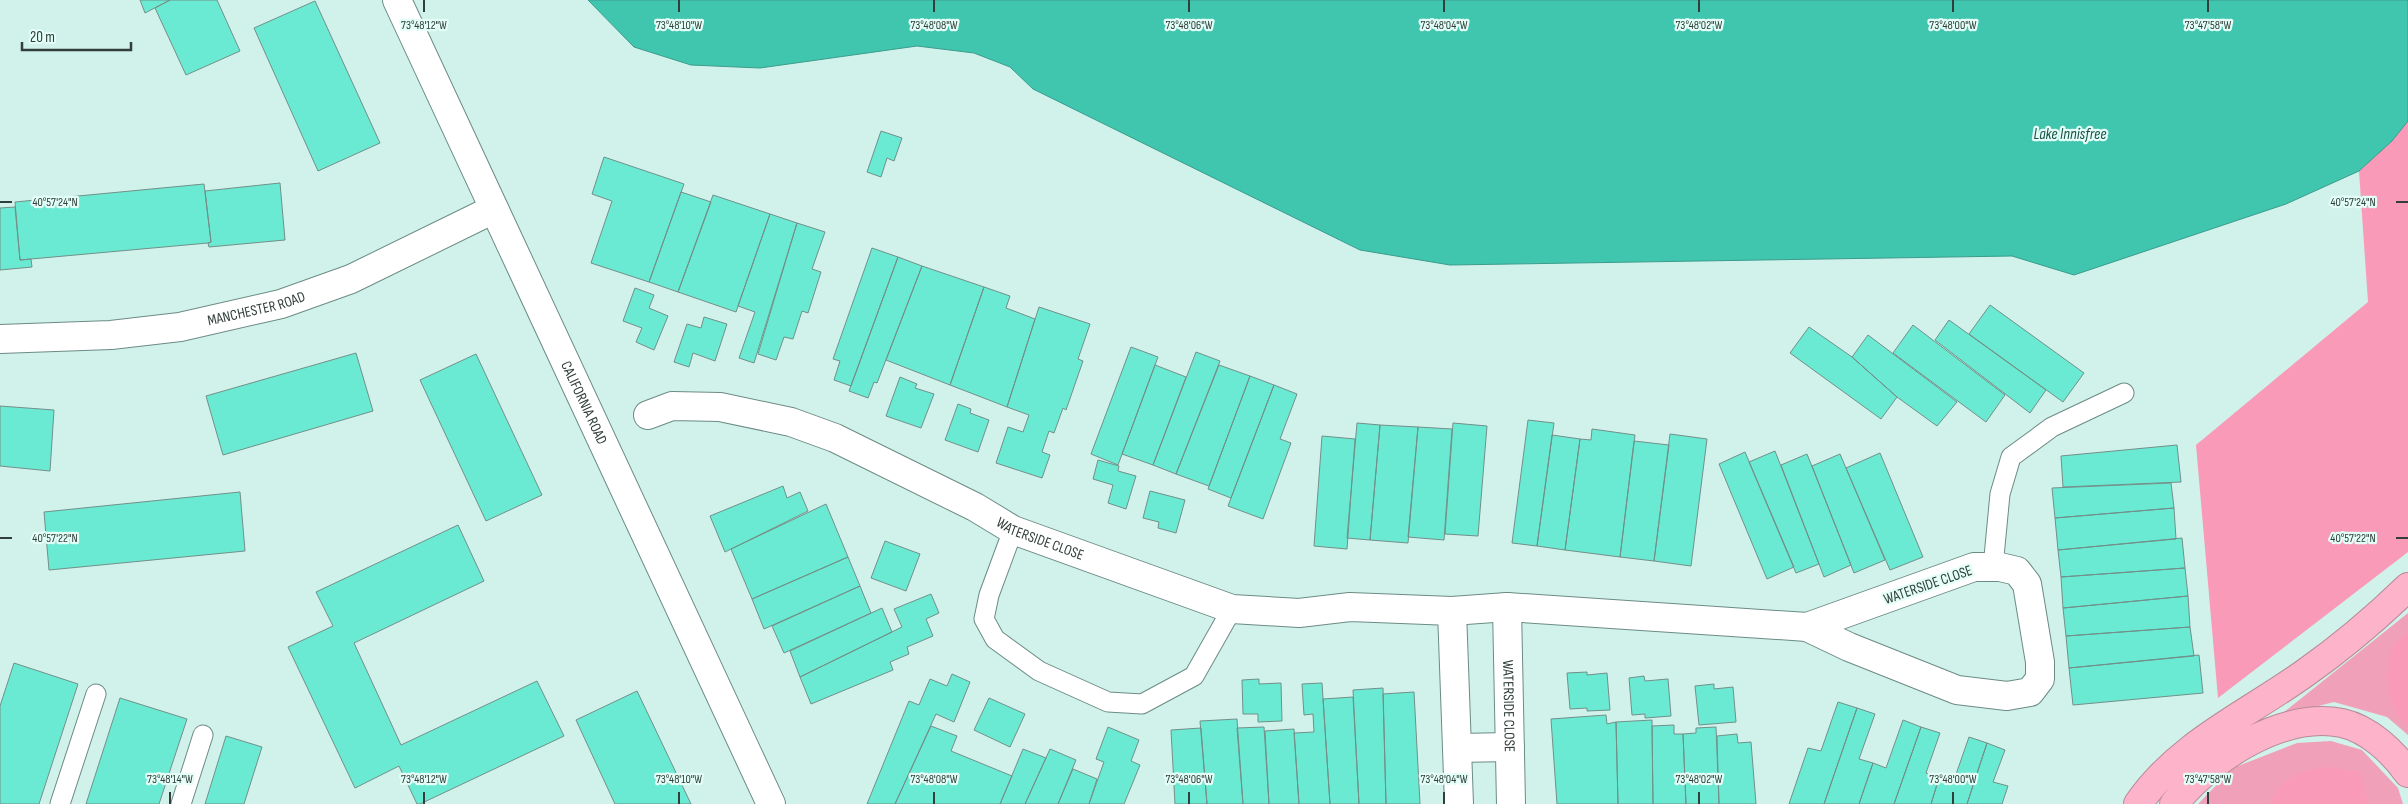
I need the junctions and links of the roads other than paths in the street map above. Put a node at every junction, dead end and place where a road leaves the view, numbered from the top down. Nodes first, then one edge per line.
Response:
1 (397, 0) edge
2 (494, 209) junction
3 (0, 339) edge
4 (2124, 393) dead end
5 (648, 415) dead end
6 (1013, 530) junction
7 (1993, 567) junction
8 (2408, 587) edge
9 (1507, 607) junction
10 (1232, 609) junction
11 (1452, 611) junction
12 (1807, 627) junction
13 (96, 694) dead end
14 (203, 735) dead end
15 (1510, 747) junction
16 (1457, 748) junction
17 (2408, 773) edge
18 (60, 804) edge
19 (181, 804) edge
20 (771, 804) edge
21 (1459, 804) edge
22 (1511, 804) edge
23 (2138, 804) edge
24 (2174, 804) edge

1 - 2 street, CALIFORNIA ROAD
2 - 3 street, MANCHESTER ROAD
2 - 20 street, CALIFORNIA ROAD
4 - 7 lane
5 - 6 street, WATERSIDE CLOSE
6 - 10 street, WATERSIDE CLOSE
6 - 10 lane
7 - 12 street, WATERSIDE CLOSE
7 - 12 street, WATERSIDE CLOSE
8 - 23 highway
9 - 11 street, WATERSIDE CLOSE
9 - 12 street, WATERSIDE CLOSE
9 - 15 street, WATERSIDE CLOSE
10 - 11 street, WATERSIDE CLOSE
11 - 16 street
13 - 18 lane
14 - 19 lane
15 - 16 street
15 - 22 street, WATERSIDE CLOSE
16 - 21 street
17 - 24 highway

